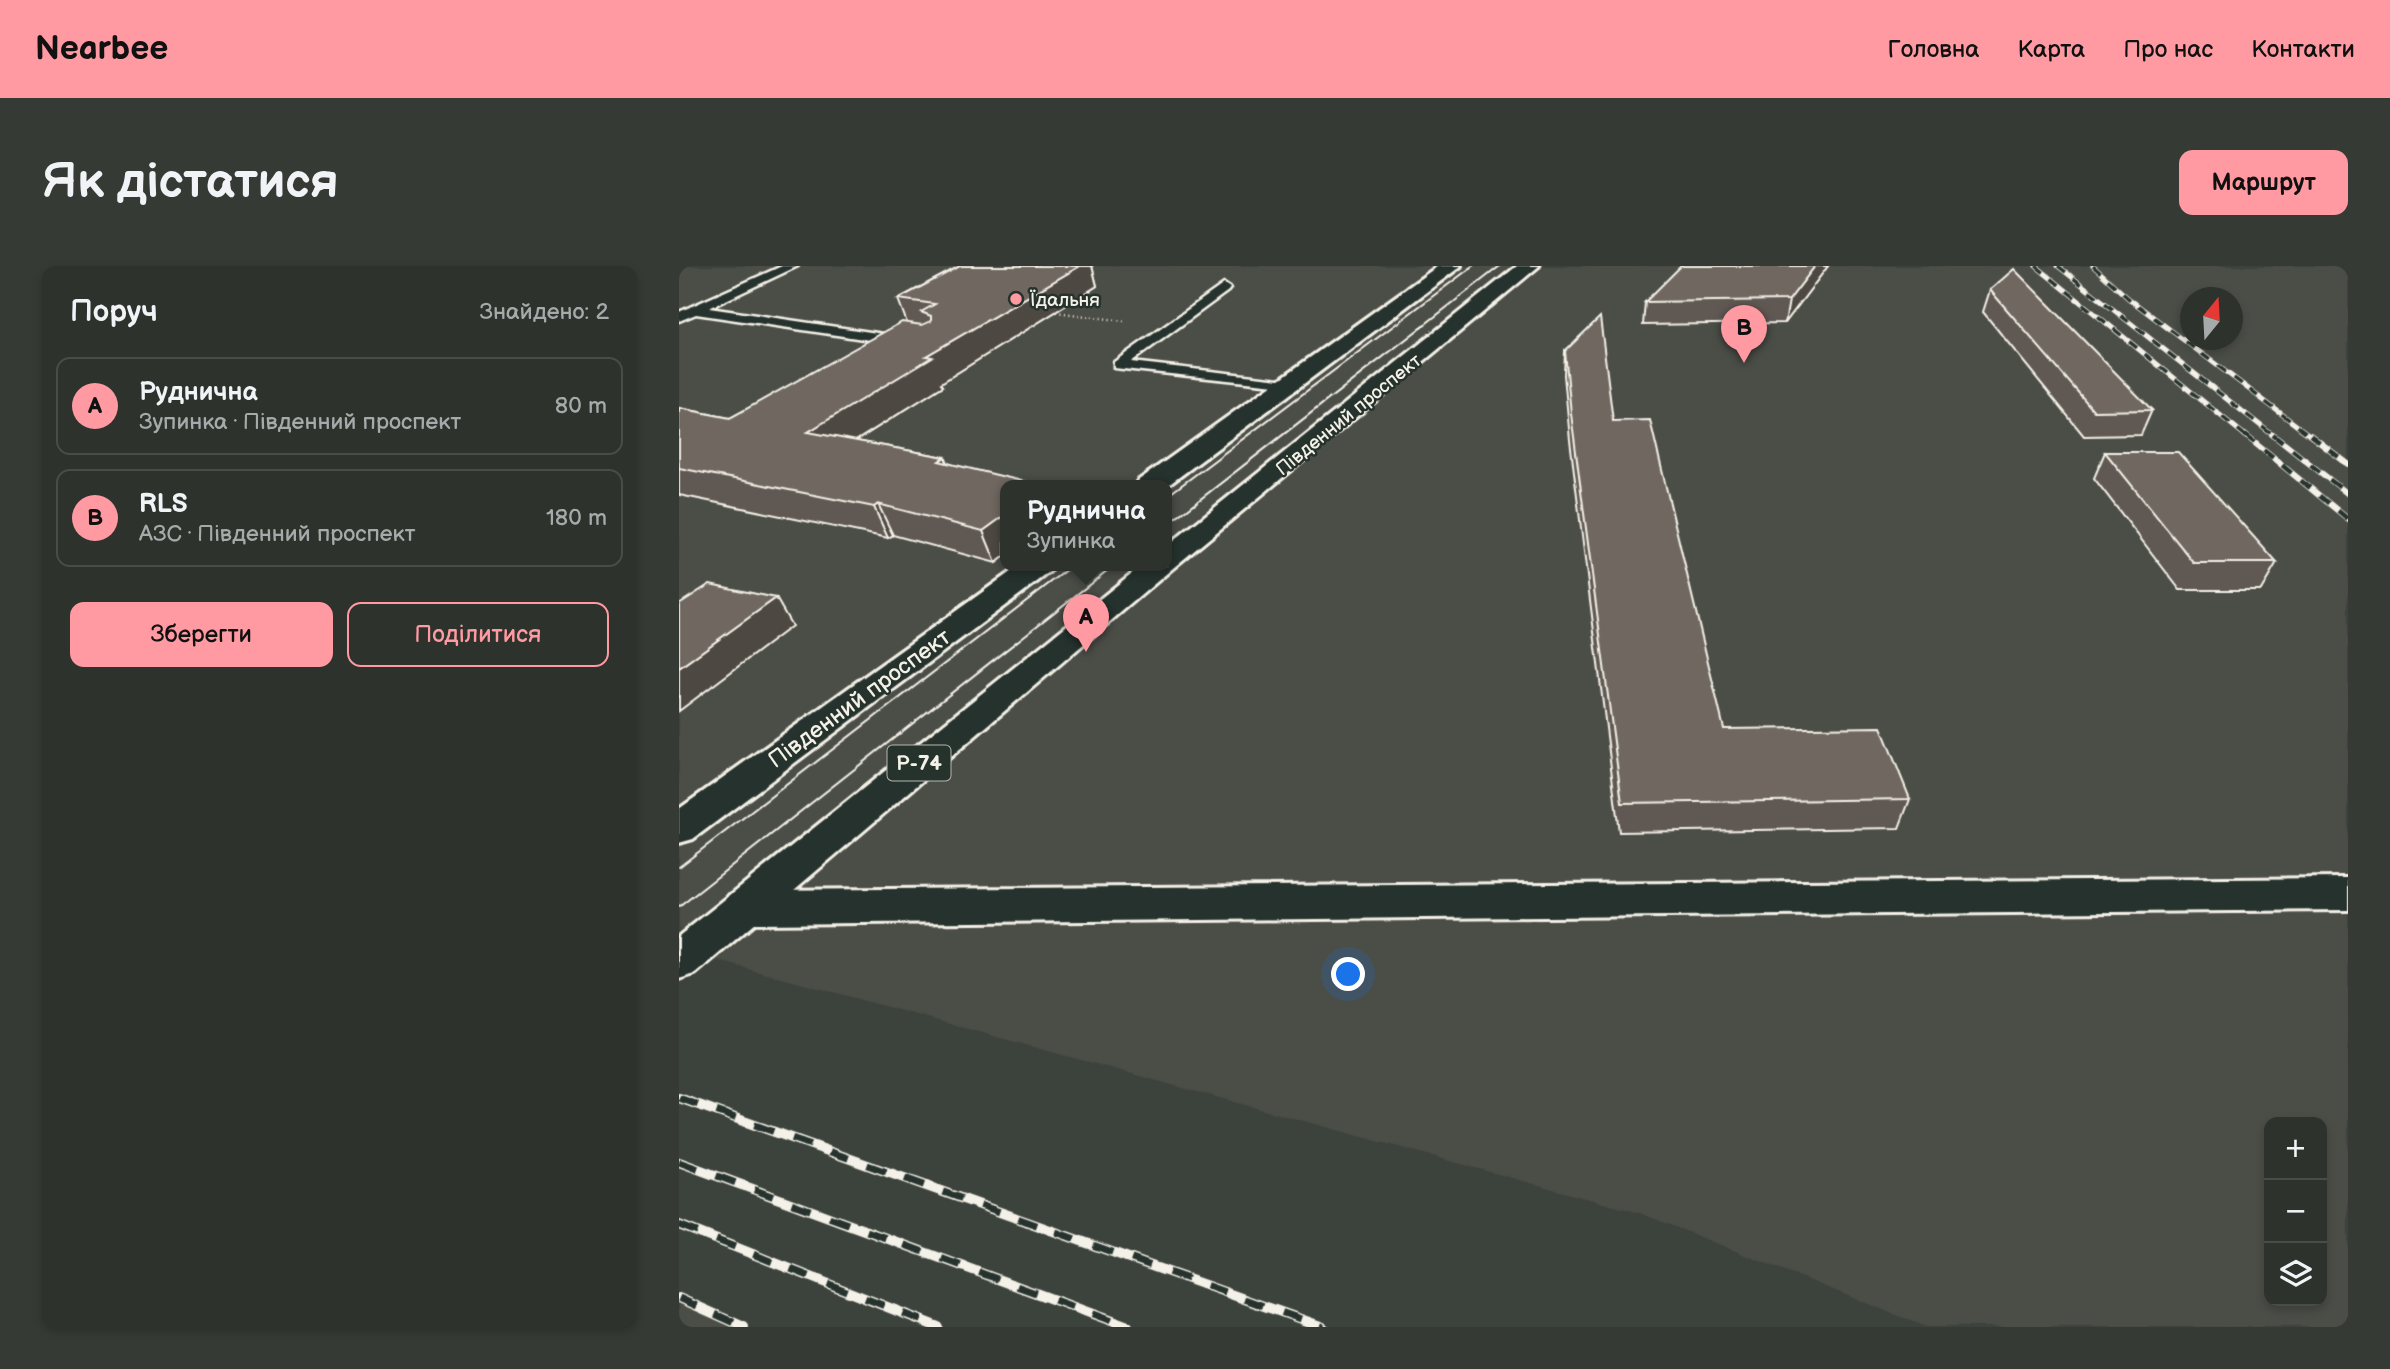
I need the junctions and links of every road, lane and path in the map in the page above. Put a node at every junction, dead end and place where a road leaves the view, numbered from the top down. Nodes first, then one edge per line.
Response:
1 (792, 266) edge
2 (1451, 266) edge
3 (1529, 266) edge
4 (1224, 288) dead end
5 (696, 310) junction
6 (1056, 312) edge
7 (679, 317) edge
8 (1171, 327) junction
9 (920, 344) edge
10 (1288, 384) junction
11 (1157, 480) edge
12 (1172, 557) edge
13 (1032, 571) edge
14 (1154, 571) edge
15 (679, 829) edge
16 (2348, 894) edge
17 (744, 907) junction
18 (679, 961) edge

1 - 5 lane
2 - 10 main road
3 - 12 main road, Південний проспект
4 - 8 lane
5 - 7 lane
5 - 9 lane
6 - 8 path
8 - 10 lane
10 - 11 main road
13 - 15 main road, Південний проспект
14 - 17 main road, Р-74
16 - 17 main road
17 - 18 main road, Р-74

